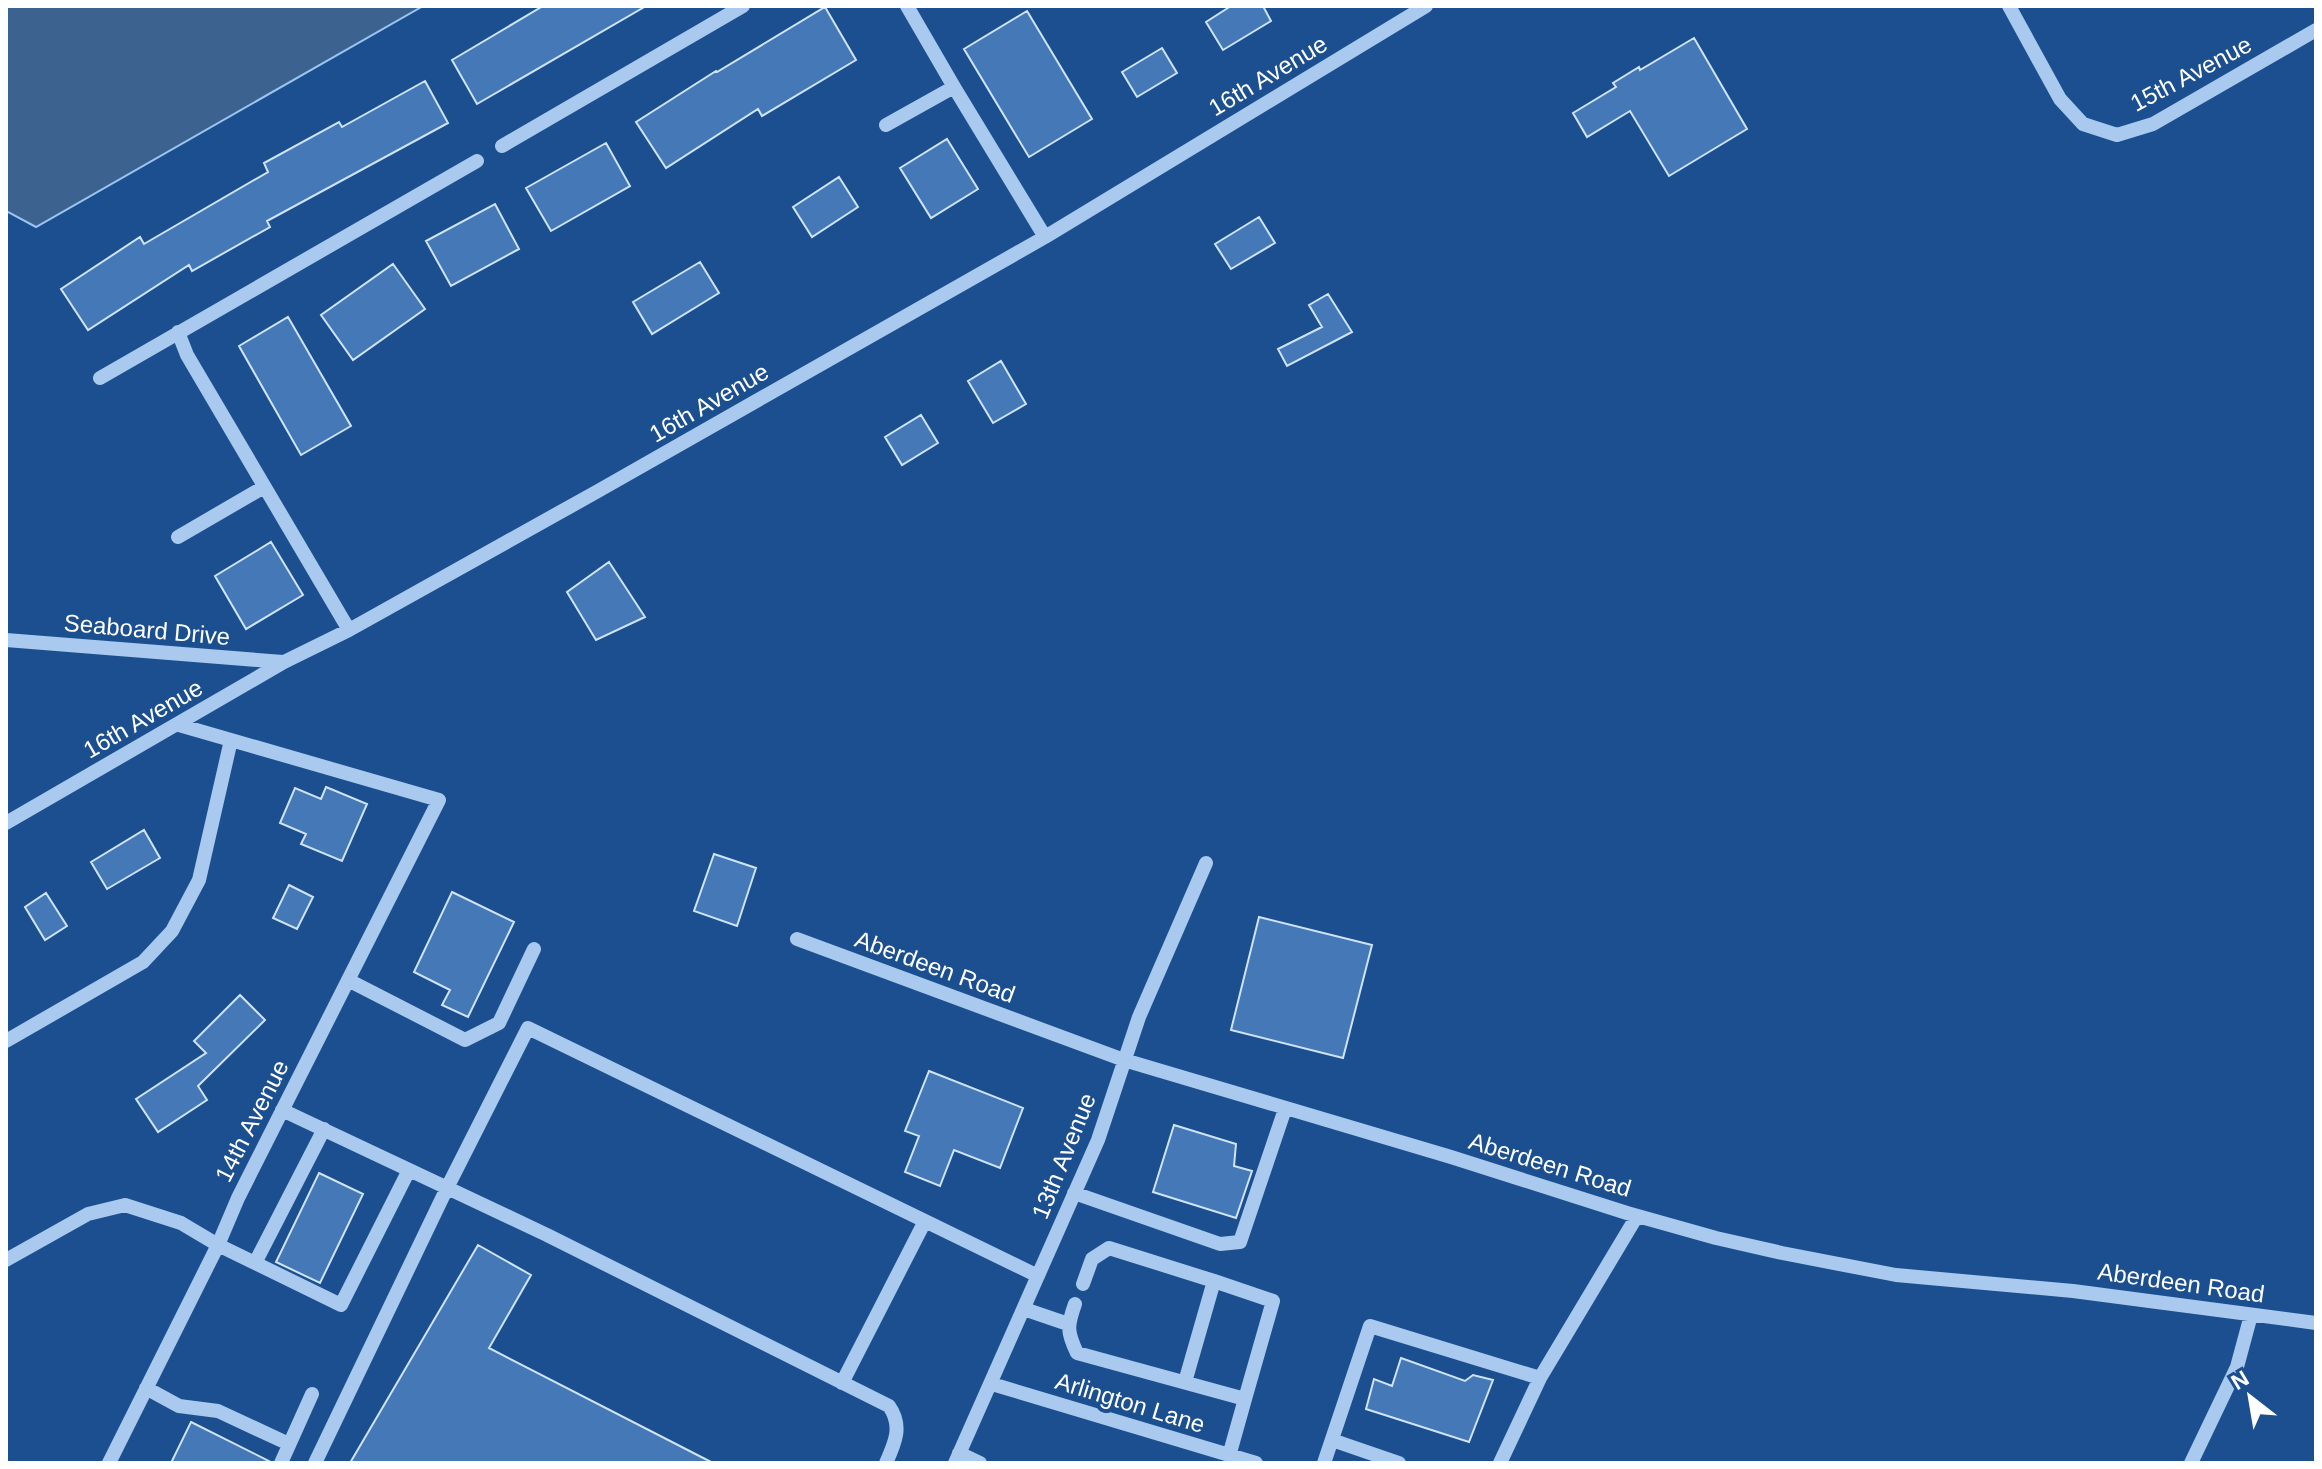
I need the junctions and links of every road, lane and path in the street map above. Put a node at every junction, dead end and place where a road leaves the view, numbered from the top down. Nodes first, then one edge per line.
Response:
1 (743, 6) edge
2 (907, 6) edge
3 (1426, 6) edge
4 (2009, 6) edge
5 (2316, 30) edge
6 (954, 87) junction
7 (886, 125) dead end
8 (502, 146) dead end
9 (477, 161) dead end
10 (1045, 237) junction
11 (178, 332) junction
12 (100, 378) dead end
13 (264, 487) junction
14 (178, 537) dead end
15 (349, 630) junction
16 (6, 640) edge
17 (284, 662) junction
18 (179, 725) junction
19 (231, 740) junction
20 (6, 823) edge
21 (1206, 863) dead end
22 (797, 939) dead end
23 (534, 949) dead end
24 (348, 980) junction
25 (6, 1041) edge
26 (1124, 1060) junction
27 (1285, 1109) junction
28 (282, 1110) junction
29 (324, 1129) junction
30 (409, 1170) junction
31 (447, 1188) junction
32 (1074, 1193) junction
33 (1637, 1216) junction
34 (925, 1221) junction
35 (218, 1245) junction
36 (6, 1260) edge
37 (255, 1263) junction
38 (1038, 1276) junction
39 (1214, 1281) junction
40 (1083, 1284) dead end
41 (1075, 1304) dead end
42 (1024, 1309) junction
43 (2251, 1315) junction
44 (2316, 1323) edge
45 (1068, 1324) junction
46 (1540, 1378) junction
47 (1185, 1382) junction
48 (842, 1383) junction
49 (992, 1384) junction
50 (146, 1388) junction
51 (312, 1394) dead end
52 (1245, 1399) junction
53 (1332, 1440) junction
54 (289, 1444) junction
55 (1229, 1456) junction
56 (957, 1458) edge
57 (109, 1463) edge
58 (281, 1463) edge
59 (315, 1463) edge
60 (886, 1463) edge
61 (980, 1463) edge
62 (1256, 1463) edge
63 (1324, 1463) edge
64 (1399, 1463) edge
65 (1500, 1463) edge
66 (2191, 1463) edge

1 - 8 street
2 - 6 street
3 - 10 street, 16th Avenue
4 - 5 street, 15th Avenue
6 - 7 street
6 - 10 street
9 - 11 street
10 - 15 street, 16th Avenue
11 - 12 street
11 - 13 street
13 - 14 street
13 - 15 street
15 - 17 street, 16th Avenue
16 - 17 street, Seaboard Drive
17 - 18 street, 16th Avenue
18 - 19 street
18 - 20 street, 16th Avenue
19 - 24 street, 14th Avenue
19 - 25 street
21 - 26 street, 13th Avenue
22 - 26 street, Aberdeen Road
23 - 24 street
24 - 28 street, 14th Avenue
26 - 27 street, Aberdeen Road
26 - 32 street, 13th Avenue
27 - 32 street
27 - 33 street, Aberdeen Road
28 - 29 street
28 - 35 street, 14th Avenue
29 - 30 street
29 - 37 street
30 - 31 street
30 - 37 street
31 - 34 street
31 - 48 street
31 - 59 street
32 - 38 street, 13th Avenue
33 - 43 street, Aberdeen Road
33 - 46 street
34 - 38 street
34 - 48 street
35 - 36 street
35 - 37 street
35 - 50 street, 14th Avenue
38 - 42 street, 13th Avenue
39 - 40 street
39 - 47 street
39 - 52 street
41 - 45 street
42 - 45 street
42 - 49 street, 13th Avenue
43 - 44 street, Aberdeen Road
43 - 66 street
45 - 47 street
46 - 53 street
46 - 65 street
47 - 52 street
48 - 60 street
49 - 55 street, Arlington Lane
49 - 56 street, 13th Avenue
50 - 54 street
50 - 57 street, 14th Avenue
51 - 54 street
52 - 55 street
53 - 63 street
53 - 64 street
54 - 58 street
55 - 62 street, Arlington Lane
56 - 61 street

